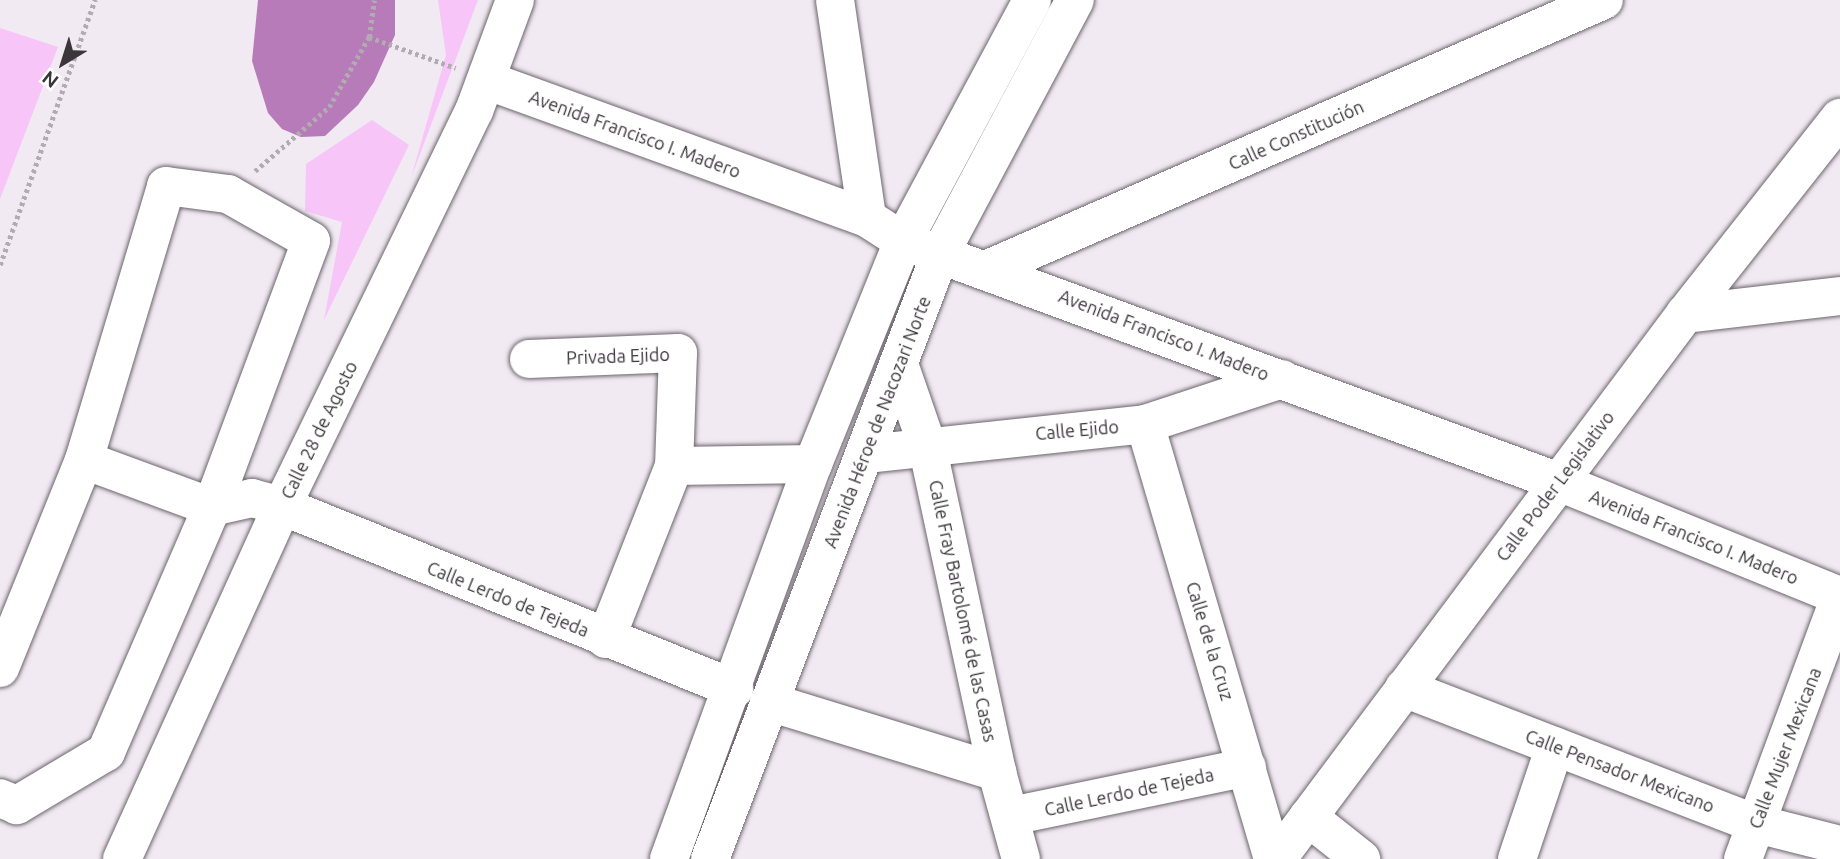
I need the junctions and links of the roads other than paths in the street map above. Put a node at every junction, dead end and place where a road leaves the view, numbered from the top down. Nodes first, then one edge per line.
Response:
1 (515, 0) edge
2 (835, 0) edge
3 (1032, 0) edge
4 (1075, 0) edge
5 (1604, 0) edge
6 (486, 79) junction
7 (1840, 118) edge
8 (867, 218) junction
9 (903, 241) junction
10 (941, 252) junction
11 (988, 269) junction
12 (1840, 296) edge
13 (1685, 314) junction
14 (529, 359) dead end
15 (899, 364) junction
16 (1283, 379) junction
17 (1145, 424) junction
18 (927, 445) junction
19 (866, 454) junction
20 (84, 460) junction
21 (813, 464) junction
22 (674, 466) junction
23 (1559, 482) junction
24 (282, 506) junction
25 (212, 507) junction
26 (1840, 597) edge
27 (606, 639) junction
28 (0, 668) edge
29 (1404, 688) junction
30 (734, 689) junction
31 (769, 702) junction
32 (1555, 746) junction
33 (1247, 767) junction
34 (997, 772) junction
35 (0, 799) edge
36 (1011, 816) junction
37 (1308, 817) junction
38 (1757, 824) junction
39 (1840, 845) edge
40 (122, 859) edge
41 (669, 859) edge
42 (710, 859) edge
43 (1021, 859) edge
44 (1275, 859) edge
45 (1361, 859) edge
46 (1517, 859) edge
47 (1743, 859) edge

1 - 6 street, Calle 28 de Agosto
2 - 8 street
3 - 9 street
4 - 10 street, Avenida Héroe de Nacozari Norte
5 - 11 street, Calle Constitución
6 - 8 street, Avenida Francisco I. Madero
6 - 24 street, Calle 28 de Agosto
7 - 13 street, Calle Poder Legislativo
8 - 9 street, Avenida Francisco I. Madero
9 - 10 street, Avenida Francisco I. Madero
9 - 21 street
10 - 11 street, Avenida Francisco I. Madero
10 - 15 street, Avenida Héroe de Nacozari Norte
11 - 16 street, Avenida Francisco I. Madero
12 - 13 street
13 - 23 street, Calle Poder Legislativo
14 - 22 street, Privada Ejido
15 - 18 street, Calle Fray Bartolomé de las Casas
15 - 19 street, Avenida Héroe de Nacozari Norte
16 - 17 street, Calle Ejido
16 - 23 street, Avenida Francisco I. Madero
17 - 18 street, Calle Ejido
17 - 33 street, Calle de la Cruz
18 - 19 street, Calle Ejido
18 - 34 street, Calle Fray Bartolomé de las Casas
19 - 31 street, Avenida Héroe de Nacozari Norte
20 - 25 street
20 - 25 street
20 - 28 street
21 - 22 street
21 - 30 street
22 - 27 street
23 - 26 street, Avenida Francisco I. Madero
23 - 29 street, Calle Poder Legislativo
24 - 25 street, Calle Lerdo de Tejeda
24 - 27 street, Calle Lerdo de Tejeda
24 - 40 street, Calle 28 de Agosto
25 - 35 street
26 - 38 street, Calle Mujer Mexicana
27 - 30 street, Calle Lerdo de Tejeda
29 - 32 street, Calle Pensador Mexicano
29 - 37 street, Calle Poder Legislativo
30 - 41 street
31 - 34 street
31 - 42 street, Avenida Héroe de Nacozari Norte
32 - 38 street, Calle Pensador Mexicano
32 - 46 street
33 - 36 street, Calle Lerdo de Tejeda
33 - 44 street, Calle de la Cruz
34 - 36 street, Calle Fray Bartolomé de las Casas
36 - 43 street, Calle Fray Bartolomé de las Casas
37 - 44 street, Calle Poder Legislativo
37 - 45 street
38 - 39 street, Calle Pensador Mexicano
38 - 47 street, Calle Mujer Mexicana

